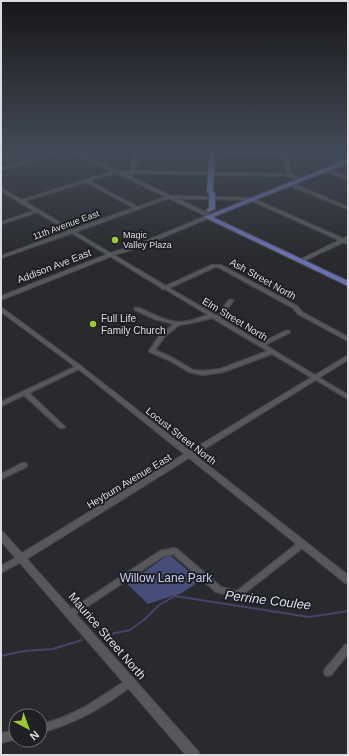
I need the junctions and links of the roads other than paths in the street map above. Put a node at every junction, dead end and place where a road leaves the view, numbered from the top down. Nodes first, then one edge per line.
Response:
1 (69, 186) edge
2 (96, 186) edge
3 (146, 186) edge
4 (209, 186) edge
5 (284, 186) edge
6 (296, 186) edge
7 (1, 189) edge
8 (7, 193) junction
9 (1, 194) edge
10 (209, 196) junction
11 (171, 198) junction
12 (252, 199) junction
13 (22, 201) junction
14 (137, 208) junction
15 (348, 208) edge
16 (37, 211) junction
17 (208, 215) junction
18 (1, 223) edge
19 (71, 232) junction
20 (346, 240) edge
21 (112, 255) junction
22 (1, 257) edge
23 (300, 261) junction
24 (348, 284) edge
25 (164, 288) junction
26 (1, 298) edge
27 (231, 301) dead end
28 (1, 309) edge
29 (137, 309) dead end
30 (212, 316) junction
31 (217, 319) junction
32 (178, 324) junction
33 (287, 332) dead end
34 (348, 339) edge
35 (261, 345) junction
36 (271, 352) junction
37 (348, 357) edge
38 (79, 367) junction
39 (314, 378) junction
40 (26, 393) junction
41 (348, 397) edge
42 (2, 401) edge
43 (62, 427) dead end
44 (190, 456) junction
45 (24, 465) dead end
46 (1, 478) edge
47 (1, 535) edge
48 (302, 544) junction
49 (21, 558) junction
50 (1, 570) edge
51 (348, 580) edge
52 (70, 614) junction
53 (348, 648) edge
54 (328, 672) dead end
55 (130, 682) junction
56 (48, 727) edge
57 (194, 755) edge

1 - 13 street
2 - 14 street
3 - 11 main road
4 - 10 main road
5 - 12 main road
6 - 15 street
7 - 8 street, Elm Street North
8 - 9 street
8 - 13 street, Elm Street North
10 - 11 street, 11th Avenue East
10 - 12 street, 11th Avenue East
10 - 17 main road
11 - 14 street, 11th Avenue East
11 - 17 main road
12 - 17 main road
12 - 20 street
13 - 16 street, Elm Street North
14 - 19 street, 11th Avenue East
16 - 18 street
16 - 19 street, Elm Street North
17 - 21 main road, Addison Ave East
17 - 23 main road
19 - 21 street, Elm Street North
19 - 22 street, 11th Avenue East
20 - 23 street
21 - 25 street, Elm Street North
21 - 26 main road, Addison Ave East
23 - 24 main road
25 - 30 street, Elm Street North
25 - 34 street, Ash Street North
27 - 31 street
28 - 38 street, Locust Street North
29 - 32 street
30 - 31 street, Elm Street North
30 - 32 street
31 - 35 street, Elm Street North
32 - 36 street
33 - 35 street
35 - 36 street, Elm Street North
36 - 39 street, Elm Street North
37 - 39 street, Heyburn Avenue East
38 - 40 street
38 - 44 street, Locust Street North
39 - 41 street, Elm Street North
39 - 44 street, Heyburn Avenue East
40 - 42 street
40 - 43 street
44 - 48 street, Locust Street North
44 - 49 street, Heyburn Avenue East
45 - 46 street
47 - 49 street, Maurice Street North
48 - 51 street, Locust Street North
48 - 52 street
49 - 50 street, Heyburn Avenue East
49 - 52 street, Maurice Street North
52 - 55 street, Maurice Street North
53 - 54 street
55 - 56 street
55 - 57 street, Maurice Street North

